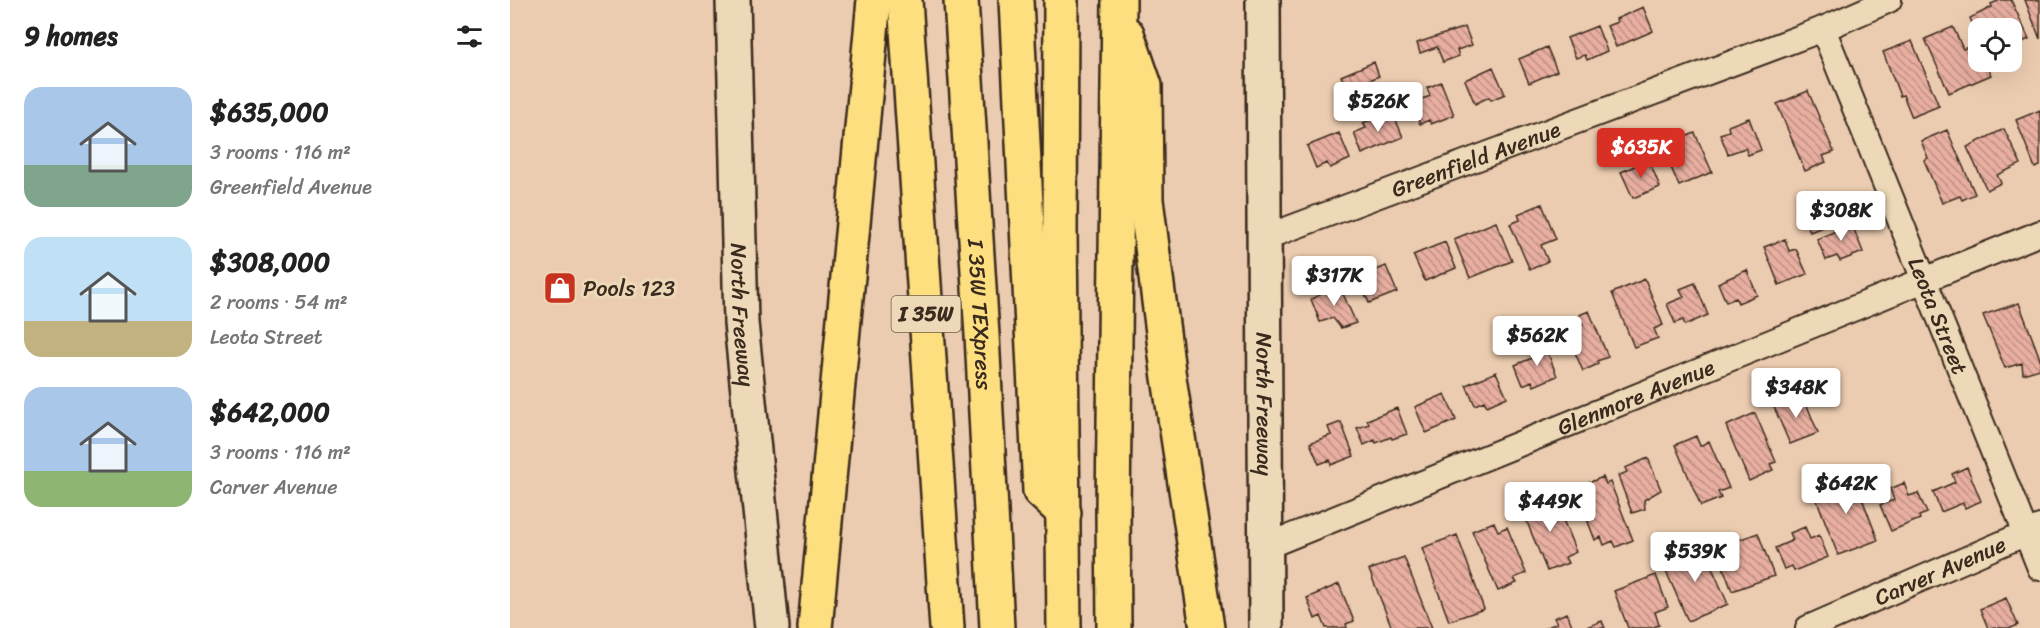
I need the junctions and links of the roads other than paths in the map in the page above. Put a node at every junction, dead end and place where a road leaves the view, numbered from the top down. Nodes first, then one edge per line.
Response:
1 (733, 0) edge
2 (874, 0) edge
3 (905, 0) edge
4 (961, 0) edge
5 (983, 0) edge
6 (1016, 0) edge
7 (1060, 0) edge
8 (1263, 0) edge
9 (1889, 0) edge
10 (1119, 6) edge
11 (1823, 29) junction
12 (2040, 232) edge
13 (1263, 238) junction
14 (1924, 280) junction
15 (982, 335) junction
16 (1064, 513) junction
17 (2033, 530) edge
18 (1265, 547) junction
19 (2040, 568) edge
20 (772, 628) edge
21 (815, 628) edge
22 (947, 628) edge
23 (997, 628) edge
24 (1064, 628) edge
25 (1114, 628) edge
26 (1207, 628) edge
27 (1266, 628) edge
28 (1808, 628) edge

1 - 20 main road, North Freeway
2 - 21 highway
3 - 22 highway, I 35W
4 - 15 highway, I 35W TEXpress
5 - 15 highway
6 - 16 highway
7 - 16 highway
8 - 13 main road, North Freeway
9 - 11 street, Greenfield Avenue
10 - 25 highway
10 - 26 highway
11 - 13 street, Greenfield Avenue
11 - 14 street, Leota Street
12 - 14 street, Glenmore Avenue
13 - 18 main road, North Freeway
14 - 17 street, Leota Street
14 - 18 street, Glenmore Avenue
15 - 23 highway, I 35W TEXpress
16 - 24 highway
17 - 19 street, Leota Street
17 - 28 street, Carver Avenue
18 - 27 main road, North Freeway

